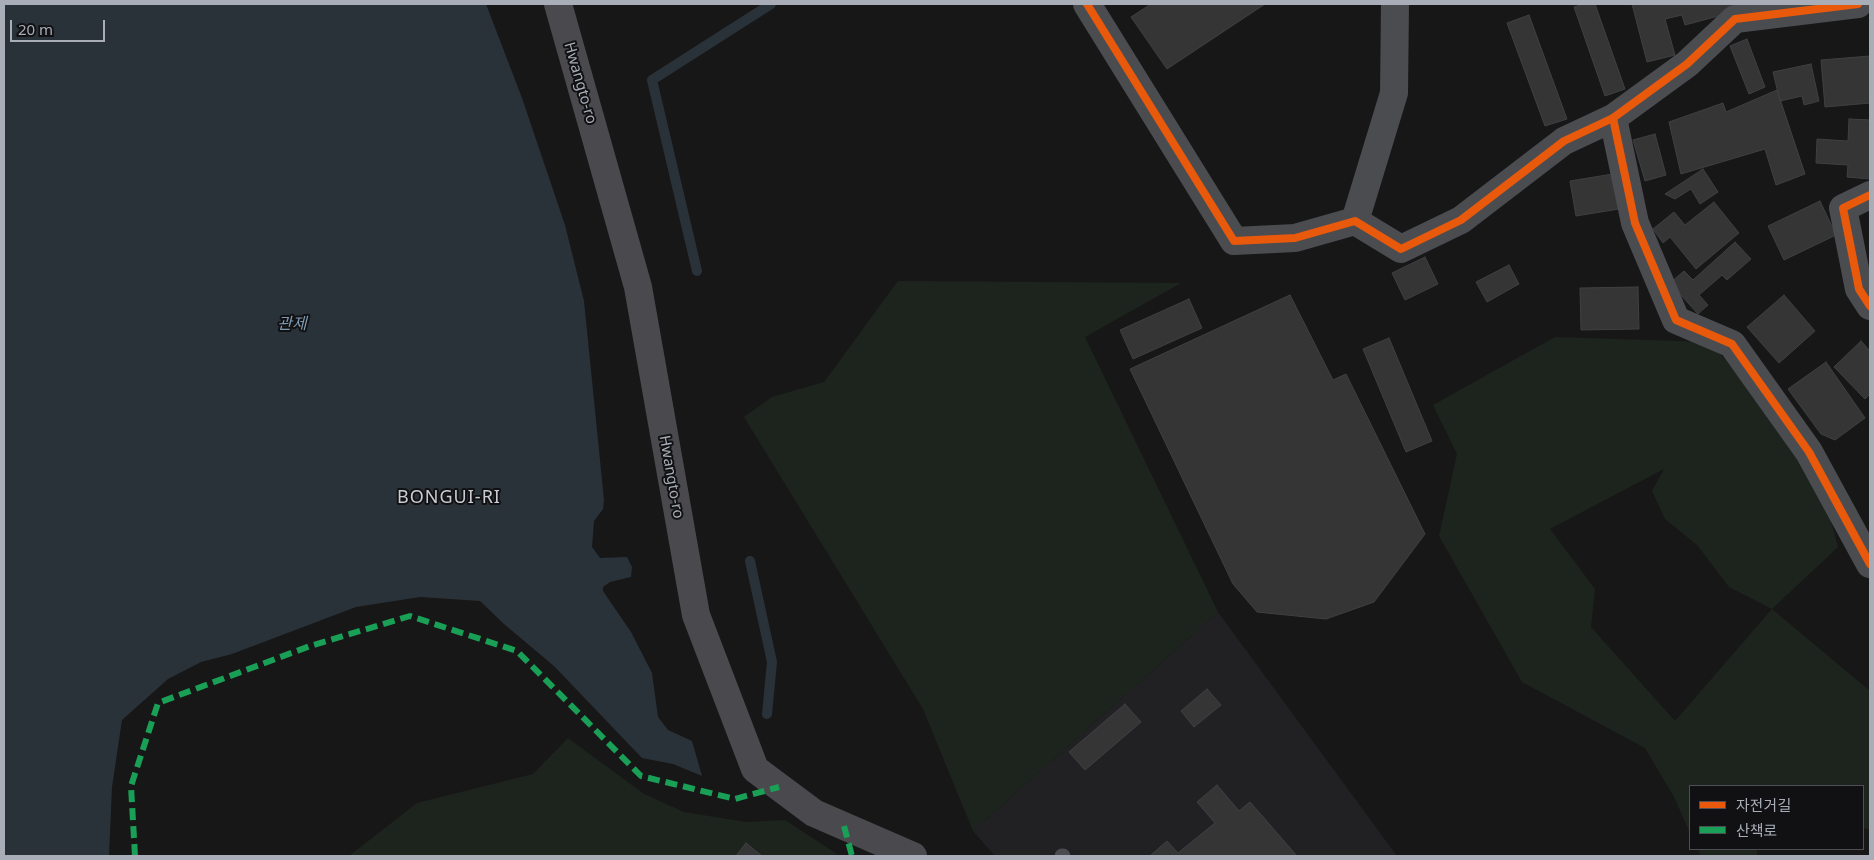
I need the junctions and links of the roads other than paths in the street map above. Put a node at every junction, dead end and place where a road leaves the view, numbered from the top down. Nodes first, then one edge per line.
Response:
1 (558, 4) edge
2 (1087, 4) edge
3 (1395, 4) edge
4 (1858, 4) edge
5 (1614, 118) junction
6 (1870, 195) edge
7 (1355, 221) junction
8 (1870, 306) edge
9 (1870, 564) edge
10 (913, 856) edge

1 - 10 main road, Hwangto-ro
2 - 7 street
3 - 7 street
4 - 5 street
5 - 7 street
5 - 9 street
6 - 8 street

